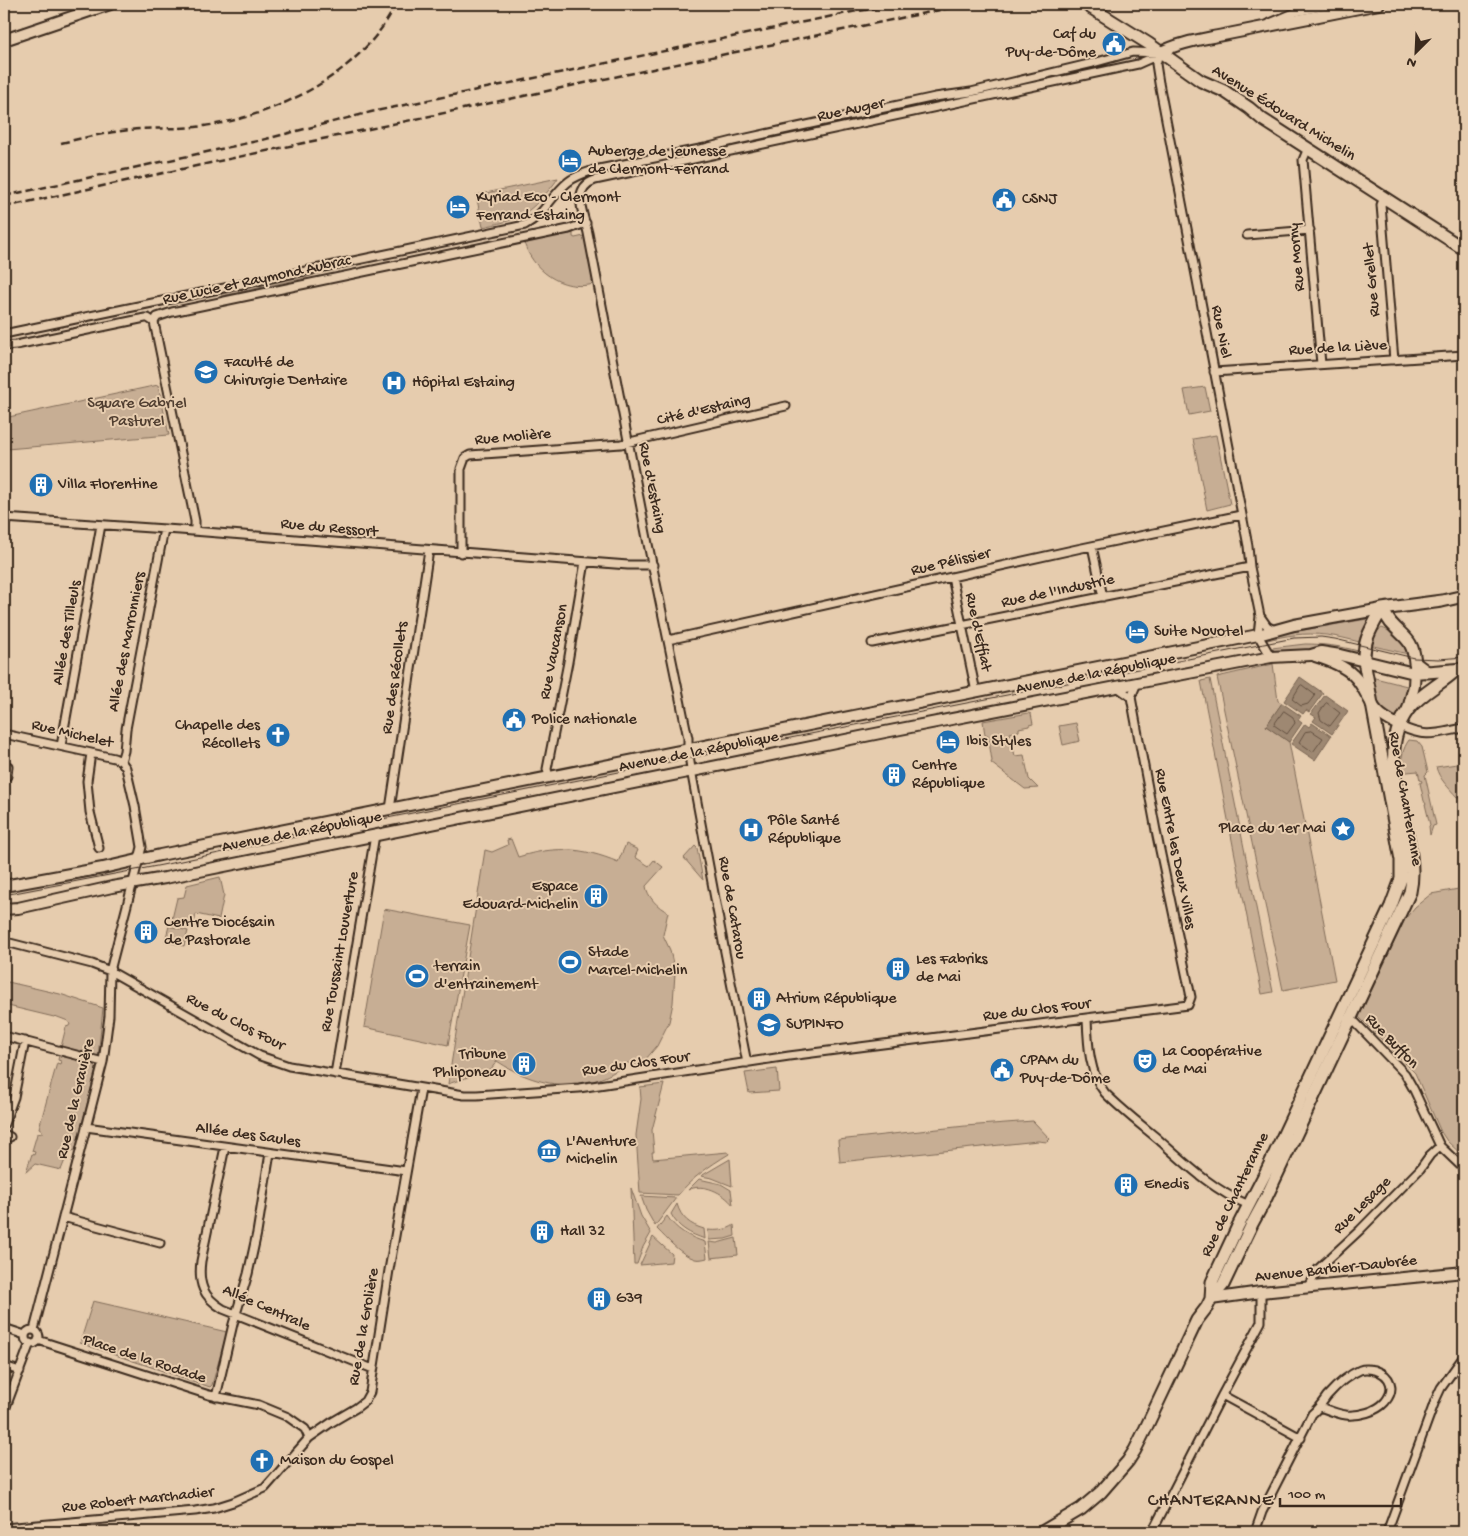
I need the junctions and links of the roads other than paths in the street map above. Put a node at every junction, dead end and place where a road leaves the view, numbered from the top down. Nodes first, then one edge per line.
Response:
1 (110, 4) edge
2 (1085, 4) edge
3 (1334, 4) edge
4 (1379, 4) edge
5 (1264, 26) junction
6 (4, 40) edge
7 (1159, 53) junction
8 (1308, 148) junction
9 (1384, 198) junction
10 (586, 223) junction
11 (1310, 230) junction
12 (1247, 235) dead end
13 (1464, 249) edge
14 (154, 322) junction
15 (4, 334) edge
16 (4, 346) edge
17 (1464, 355) edge
18 (1394, 360) junction
19 (1320, 364) junction
20 (1214, 372) junction
21 (786, 406) dead end
22 (628, 442) junction
23 (1242, 515) junction
24 (4, 518) edge
25 (101, 525) junction
26 (164, 529) junction
27 (195, 531) junction
28 (1092, 546) junction
29 (429, 550) junction
30 (461, 552) junction
31 (585, 562) junction
32 (653, 565) junction
33 (1250, 566) junction
34 (952, 578) junction
35 (1464, 596) edge
36 (1103, 597) junction
37 (1382, 610) junction
38 (1260, 616) junction
39 (962, 626) junction
40 (1276, 630) junction
41 (1258, 635) junction
42 (668, 640) junction
43 (872, 643) dead end
44 (1311, 655) junction
45 (1272, 657) junction
46 (1364, 661) junction
47 (1415, 668) junction
48 (1462, 670) edge
49 (1137, 683) junction
50 (1117, 687) junction
51 (976, 692) junction
52 (1131, 697) junction
53 (1370, 702) junction
54 (1408, 710) junction
55 (1400, 726) junction
56 (1464, 728) edge
57 (4, 734) edge
58 (62, 746) junction
59 (91, 752) junction
60 (689, 753) junction
61 (121, 761) junction
62 (4, 765) edge
63 (692, 771) junction
64 (6, 776) dead end
65 (549, 777) junction
66 (390, 809) junction
67 (375, 835) junction
68 (98, 848) dead end
69 (140, 860) junction
70 (133, 883) junction
71 (8, 885) edge
72 (4, 892) edge
73 (4, 909) edge
74 (4, 939) edge
75 (110, 971) junction
76 (1188, 1005) joint
77 (1344, 1018) junction
78 (1087, 1019) junction
79 (4, 1036) edge
80 (25, 1041) junction
81 (103, 1062) junction
82 (747, 1063) junction
83 (335, 1074) junction
84 (421, 1088) junction
85 (4, 1124) edge
86 (86, 1127) junction
87 (1440, 1146) junction
88 (225, 1147) junction
89 (270, 1153) junction
90 (1464, 1169) edge
91 (406, 1171) junction
92 (1265, 1200) junction
93 (1249, 1205) junction
94 (63, 1217) junction
95 (1252, 1224) junction
96 (160, 1243) dead end
97 (1464, 1272) edge
98 (1309, 1287) junction
99 (1261, 1292) junction
100 (1209, 1303) junction
101 (236, 1314) junction
102 (4, 1328) edge
103 (34, 1330) junction
104 (25, 1335) junction
105 (38, 1340) junction
106 (30, 1344) junction
107 (1464, 1356) edge
108 (4, 1366) edge
109 (373, 1370) junction
110 (20, 1371) junction
111 (1222, 1395) junction
112 (216, 1397) junction
113 (1320, 1407) junction
114 (4, 1412) edge
115 (309, 1438) junction
116 (1301, 1438) junction
117 (4, 1528) edge
118 (1042, 1532) edge
119 (1056, 1532) edge
120 (1152, 1532) edge
121 (1255, 1532) edge
122 (1387, 1532) edge

1 - 6 main road
2 - 7 main road, Avenue Édouard Michelin
3 - 5 street
4 - 5 main road
5 - 7 main road
7 - 8 main road, Avenue Édouard Michelin
7 - 10 street, Rue Auger
7 - 15 street
7 - 20 street, Rue Niel
8 - 9 main road, Avenue Édouard Michelin
8 - 11 street, Rue Morny
9 - 13 main road, Avenue Édouard Michelin
9 - 18 street, Rue Grellet
10 - 14 street, Rue Lucie et Raymond Aubrac
10 - 22 street, Rue d'Estaing
11 - 12 street
11 - 19 street, Rue Morny
14 - 16 street, Rue Lucie et Raymond Aubrac
14 - 27 street
17 - 18 street, Rue de la Liève
18 - 19 street, Rue de la Liève
19 - 20 street, Rue de la Liève
20 - 23 street, Rue Niel
21 - 22 street, Cité d'Estaing
22 - 30 street, Rue Molière
22 - 32 street, Rue d'Estaing
23 - 28 street, Rue Pélissier
23 - 33 street, Rue Niel
24 - 25 street, Rue du Ressort
25 - 26 street, Rue du Ressort
25 - 58 street, Allée des Tilleuls
26 - 27 street, Rue du Ressort
26 - 61 street, Allée des Marronniers
27 - 29 street, Rue du Ressort
28 - 34 street, Rue Pélissier
28 - 36 street
29 - 30 street, Rue du Ressort
29 - 66 street, Rue des Récollets
30 - 31 street, Rue du Ressort
31 - 32 street, Rue du Ressort
31 - 65 street, Rue Vaucanson
32 - 42 street, Rue d'Estaing
33 - 36 street, Rue de l'Industrie
33 - 38 street, Rue Niel
34 - 39 street, Rue d'Effiat
34 - 42 street, Rue Pélissier
35 - 37 main road, Avenue de la République
36 - 39 street, Rue de l'Industrie
37 - 40 main road, Avenue de la République
37 - 46 main road, Rue de Chanteranne
37 - 47 main road, Rue de Chanteranne
38 - 40 street
38 - 41 street, Rue Niel
39 - 43 street, Rue de l'Industrie
39 - 51 street, Rue d'Effiat
40 - 41 main road, Avenue de la République
41 - 45 street
41 - 51 main road, Avenue de la République
42 - 60 street, Rue d'Estaing
44 - 45 main road, Avenue de la République
44 - 46 main road, Avenue de la République
44 - 53 main road, Avenue de la République
45 - 49 main road, Avenue de la République
46 - 47 main road, Avenue de la République
46 - 53 main road, Rue de Chanteranne
47 - 48 main road
47 - 54 main road, Rue de Chanteranne
48 - 54 main road, Rue de Chanteranne
49 - 50 main road, Avenue de la République
49 - 52 street
50 - 52 street
50 - 63 main road, Avenue de la République
51 - 60 main road, Avenue de la République
52 - 76 street, Rue Entre les Deux Villes
53 - 55 main road
53 - 77 main road, Rue de Chanteranne
54 - 55 main road, Rue de Chanteranne
55 - 56 street
55 - 77 main road, Rue de Chanteranne
57 - 58 street, Rue Michelet
58 - 59 street, Rue Michelet
59 - 61 street, Rue Michelet
59 - 68 street
60 - 63 street, Rue de Catarou
60 - 65 main road, Avenue de la République
61 - 69 street, Rue Michelet
62 - 64 street
63 - 67 main road, Avenue de la République
63 - 82 street, Rue de Catarou
65 - 66 main road, Avenue de la République
66 - 69 main road, Avenue de la République
67 - 70 main road, Avenue de la République
67 - 83 street, Rue Toussaint Louverture
69 - 70 street
69 - 71 main road, Avenue de la République
70 - 73 main road, Avenue de la République
70 - 75 street, Rue de la Gravière
71 - 72 street
74 - 75 street, Rue du Clos Four
75 - 81 street, Rue de la Gravière
75 - 83 street, Rue du Clos Four
76 - 78 street, Rue du Clos Four
77 - 87 street, Rue Buffon
77 - 92 main road, Rue de Chanteranne
77 - 93 main road, Rue de Chanteranne
78 - 82 street, Rue du Clos Four
78 - 93 street
79 - 80 street
80 - 81 street
80 - 85 street
81 - 86 street, Rue de la Gravière
82 - 84 street, Rue du Clos Four
83 - 84 street, Rue du Clos Four
84 - 91 street, Rue de la Grolière
86 - 88 street, Allée des Saules
86 - 94 street, Rue de la Gravière
87 - 90 street, Rue Buffon
87 - 98 street, Rue Lesage
88 - 89 street, Allée des Saules
88 - 101 street, Allée Centrale
89 - 91 street, Allée des Saules
89 - 101 street, Place de la Rodade
91 - 109 street, Rue de la Grolière
92 - 93 street
92 - 95 main road, Rue de Chanteranne
93 - 95 street
93 - 100 main road, Rue de Chanteranne
94 - 96 street
94 - 103 street, Rue de la Gravière
95 - 100 main road, Rue de Chanteranne
97 - 98 main road, Avenue Barbier-Daubrée
98 - 99 main road, Avenue Barbier-Daubrée
99 - 100 main road, Avenue Barbier-Daubrée
99 - 111 street
100 - 118 main road
100 - 119 main road
101 - 109 street, Allée Centrale
101 - 112 street, Place de la Rodade
102 - 104 street
103 - 104 street
103 - 105 street
104 - 106 street
105 - 106 street
105 - 112 street, Place de la Rodade
106 - 110 street
107 - 122 street
108 - 110 street
109 - 115 street, Rue de la Grolière
110 - 114 street
111 - 116 street
111 - 120 street
112 - 115 street
113 - 113 street
113 - 116 street
115 - 117 street, Rue Robert Marchadier
116 - 121 street

